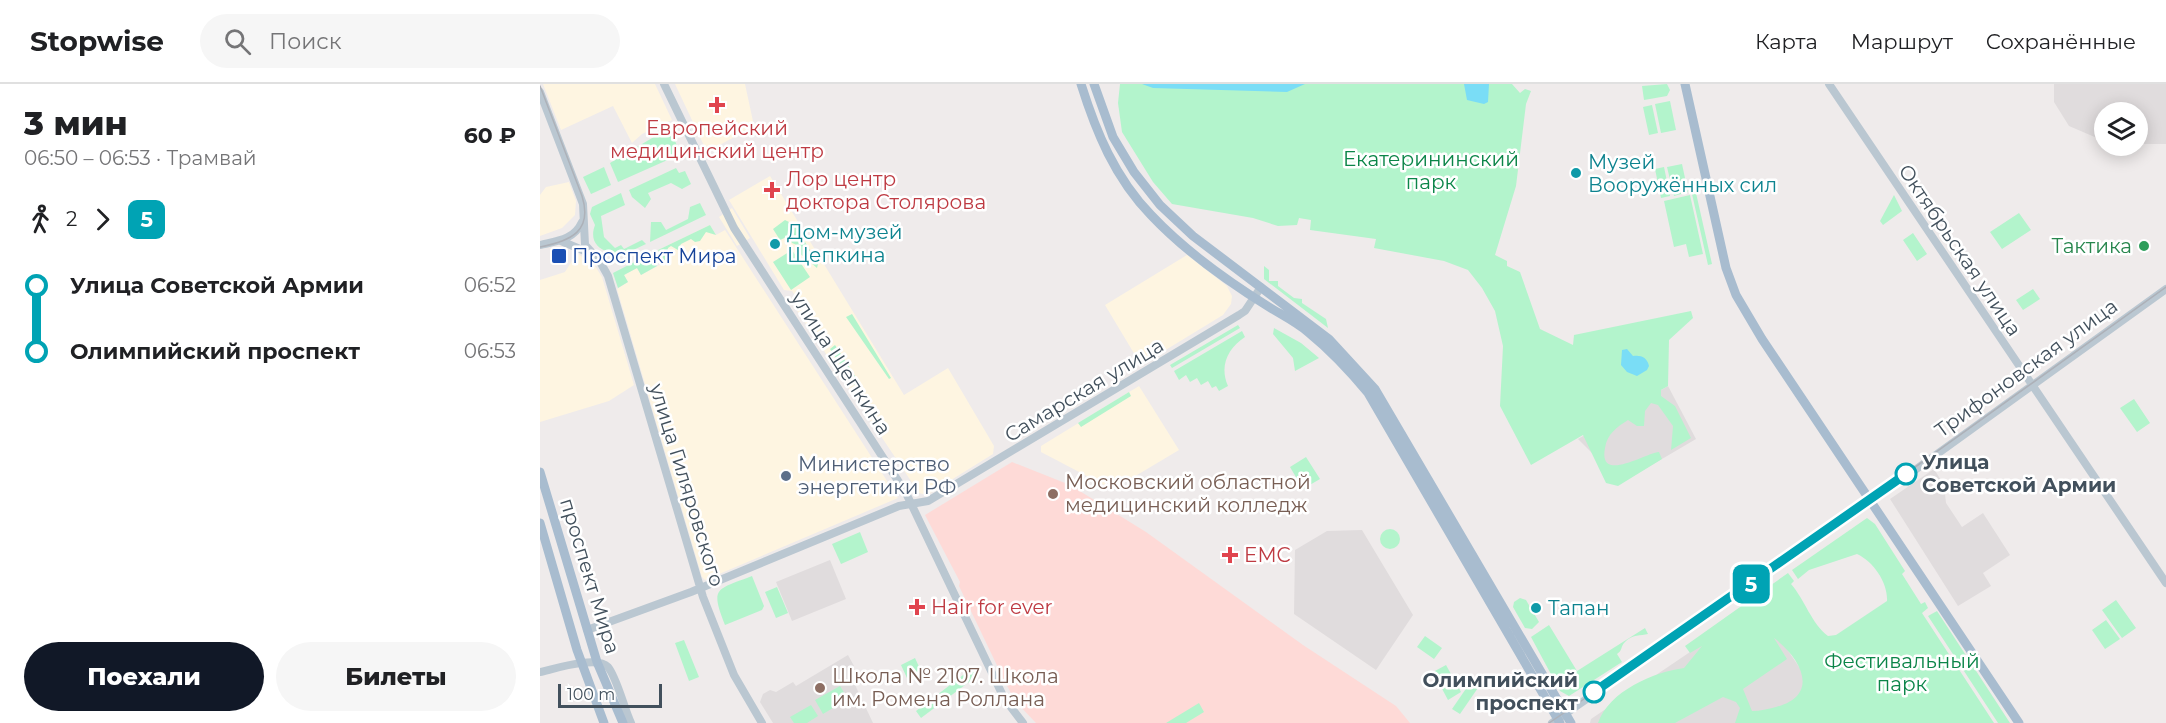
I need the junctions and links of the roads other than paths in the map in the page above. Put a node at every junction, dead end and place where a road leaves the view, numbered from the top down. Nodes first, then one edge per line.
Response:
1 (664, 84) edge
2 (1081, 84) edge
3 (1094, 84) edge
4 (1685, 84) edge
5 (1829, 84) edge
6 (540, 92) edge
7 (583, 218) junction
8 (561, 241) junction
9 (540, 245) edge
10 (591, 254) junction
11 (1261, 287) junction
12 (2166, 289) edge
13 (1255, 298) junction
14 (2032, 384) junction
15 (540, 471) edge
16 (1872, 501) junction
17 (912, 506) junction
18 (540, 523) edge
19 (2166, 583) edge
20 (700, 588) junction
21 (587, 630) junction
22 (597, 662) junction
23 (582, 663) junction
24 (540, 672) edge
25 (1559, 720) edge
26 (604, 723) edge
27 (622, 723) edge
28 (631, 723) edge
29 (762, 723) edge
30 (1023, 723) edge
31 (1571, 723) edge
32 (2019, 723) edge

1 - 17 street, улица Щепкина
2 - 13 main road
3 - 11 main road
4 - 16 main road
5 - 14 street, Октябрьская улица
6 - 7 street, улица Гиляровского
7 - 8 street
7 - 10 street, улица Гиляровского
8 - 9 street
8 - 10 street
10 - 20 street, улица Гиляровского
11 - 13 street, Самарская улица
11 - 25 main road
12 - 14 street, Трифоновская улица
13 - 17 street, Самарская улица
13 - 25 main road
14 - 16 street, Трифоновская улица
14 - 19 street, Октябрьская улица
15 - 21 main road, проспект Мира
16 - 25 street, Трифоновская улица
16 - 32 main road
17 - 20 street, Самарская улица
17 - 30 street, улица Щепкина
18 - 23 main road, проспект Мира
20 - 21 street, Самарская улица
20 - 29 street, улица Гиляровского
21 - 22 main road, проспект Мира
22 - 23 street
22 - 27 main road, проспект Мира
22 - 28 street
23 - 24 street
23 - 26 main road, проспект Мира
25 - 31 main road

